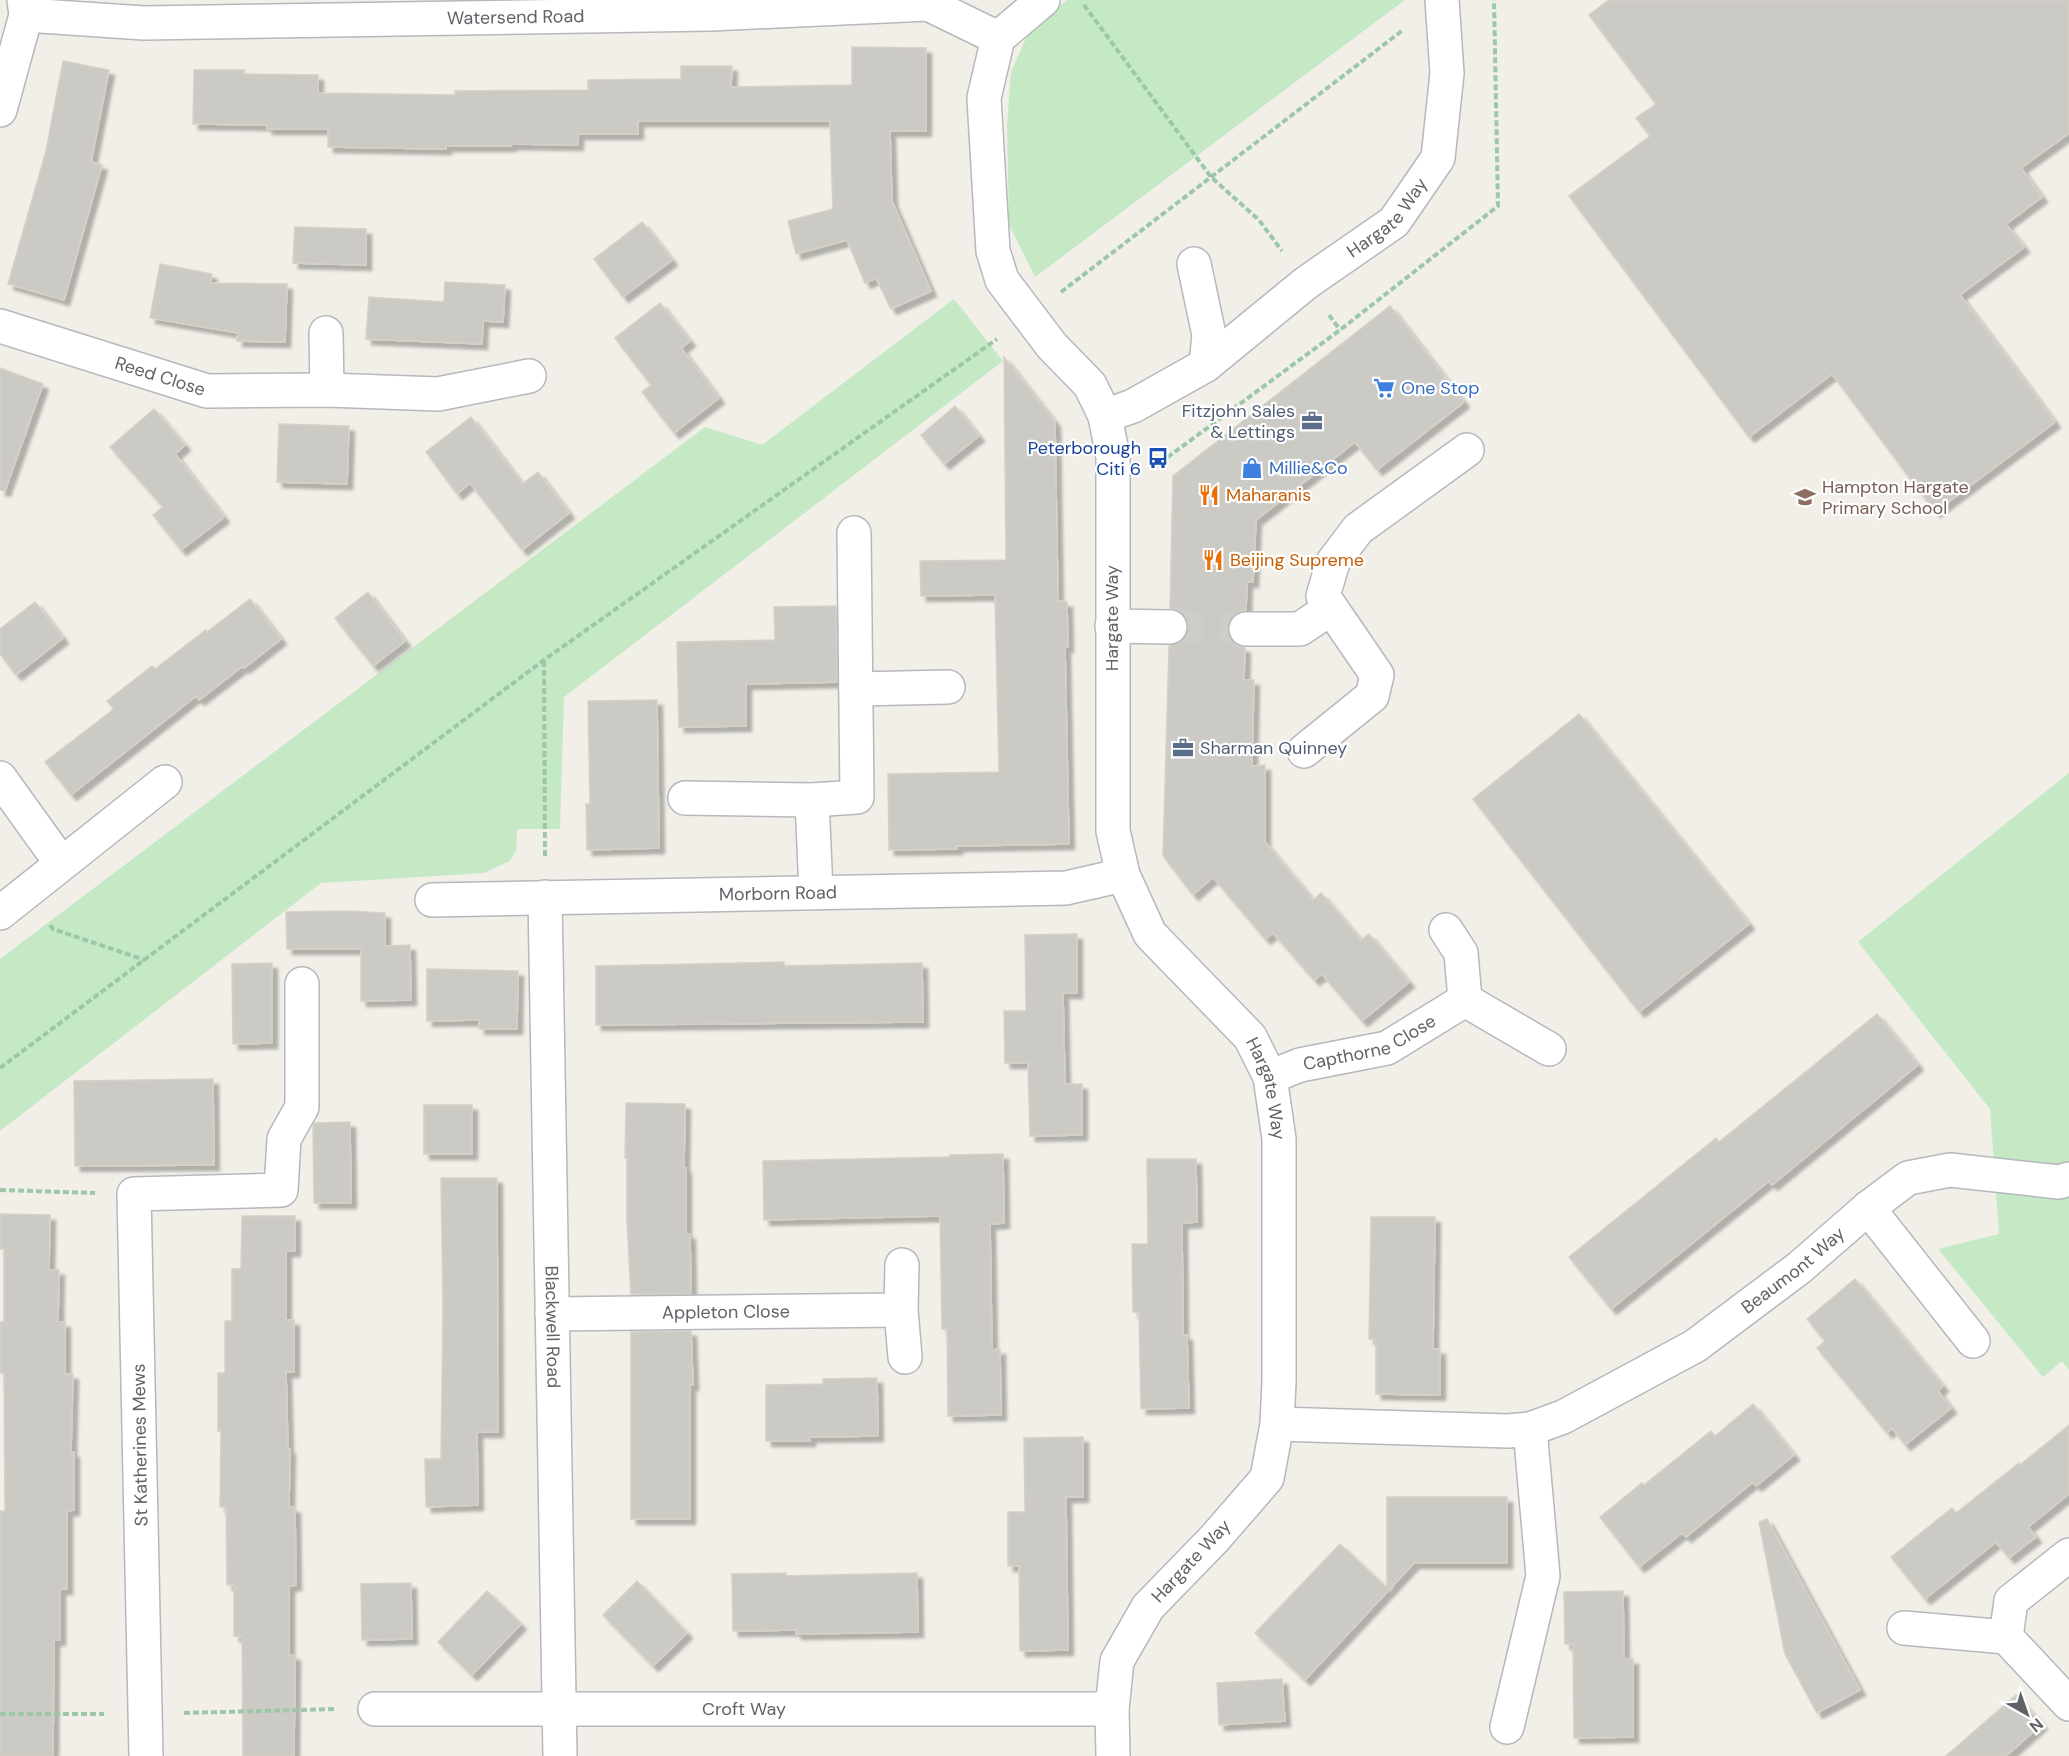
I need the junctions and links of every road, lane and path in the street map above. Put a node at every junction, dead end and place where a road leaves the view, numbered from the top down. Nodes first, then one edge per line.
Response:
1 (1042, 0) edge
2 (1080, 0) edge
3 (1442, 0) edge
4 (1494, 0) edge
5 (711, 7) edge
6 (25, 8) edge
7 (1405, 28) dead end
8 (998, 38) junction
9 (0, 110) edge
10 (1211, 177) junction
11 (1194, 264) dead end
12 (1306, 283) junction
13 (1030, 316) junction
14 (0, 326) edge
15 (1340, 330) junction
16 (326, 333) dead end
17 (1206, 365) junction
18 (529, 376) dead end
19 (327, 390) junction
20 (1105, 416) junction
21 (1467, 450) dead end
22 (1145, 474) dead end
23 (854, 533) dead end
24 (1331, 608) junction
25 (1112, 626) junction
26 (1170, 627) tunnel mouth
27 (1246, 629) tunnel mouth
28 (544, 660) junction
29 (948, 687) dead end
30 (856, 689) junction
31 (1304, 751) dead end
32 (0, 778) edge
33 (165, 782) dead end
34 (685, 798) dead end
35 (813, 800) junction
36 (61, 863) junction
37 (1123, 875) junction
38 (816, 892) junction
39 (26, 893) junction
40 (545, 897) junction
41 (432, 900) dead end
42 (0, 914) edge
43 (1446, 930) dead end
44 (145, 960) junction
45 (302, 984) dead end
46 (1465, 1000) junction
47 (1549, 1049) dead end
48 (0, 1068) edge
49 (1270, 1077) junction
50 (2069, 1179) edge
51 (0, 1190) edge
52 (134, 1194) junction
53 (1868, 1208) junction
54 (902, 1265) dead end
55 (901, 1310) junction
56 (552, 1314) junction
57 (1972, 1341) dead end
58 (904, 1357) dead end
59 (1277, 1424) junction
60 (1530, 1429) junction
61 (2069, 1555) edge
62 (1904, 1628) dead end
63 (2006, 1637) junction
64 (2069, 1704) edge
65 (375, 1709) joint
66 (560, 1709) junction
67 (1112, 1709) junction
68 (146, 1713) junction
69 (0, 1714) edge
70 (1507, 1727) dead end
71 (146, 1756) edge
72 (560, 1756) edge
73 (1113, 1756) edge

1 - 8 street
2 - 10 path
3 - 12 street, Hargate Way
4 - 15 path
5 - 6 street, Watersend Road
5 - 8 street, Watersend Road
6 - 9 street
7 - 10 path
8 - 13 street, Hargate Way
10 - 12 path
10 - 13 path
11 - 17 street
12 - 15 path
12 - 17 street, Hargate Way
13 - 20 street, Hargate Way
13 - 28 path
14 - 19 street, Reed Close
15 - 22 path
16 - 19 street
17 - 20 street, Hargate Way
18 - 19 street, Reed Close
20 - 25 street, Hargate Way
21 - 24 street
23 - 30 street
24 - 27 street
24 - 31 street
25 - 26 street
25 - 37 street, Hargate Way
28 - 40 path
28 - 44 path
29 - 30 street
30 - 35 street
32 - 36 street
33 - 36 street
34 - 35 street
35 - 38 street
36 - 39 street
37 - 38 street, Morborn Road
37 - 49 street, Hargate Way
38 - 40 street, Morborn Road
39 - 42 street
39 - 44 path
40 - 41 street, Morborn Road
40 - 56 street, Blackwell Road
43 - 46 street
44 - 48 path
45 - 52 street
46 - 47 street
46 - 49 street, Capthorne Close
49 - 59 street, Hargate Way
50 - 53 street, Beaumont Way
51 - 52 path
52 - 68 street, St Katherines Mews
53 - 57 street
53 - 60 street, Beaumont Way
54 - 55 street
55 - 56 street, Appleton Close
55 - 58 street
56 - 66 street, Blackwell Road
59 - 60 street, Beaumont Way
59 - 67 street, Hargate Way
60 - 70 street
61 - 63 street
62 - 63 street
63 - 64 street
65 - 66 street, Croft Way
65 - 68 path
66 - 67 street, Croft Way
66 - 72 street, Blackwell Road
67 - 73 street, Hargate Way
68 - 69 path
68 - 71 street, St Katherines Mews

